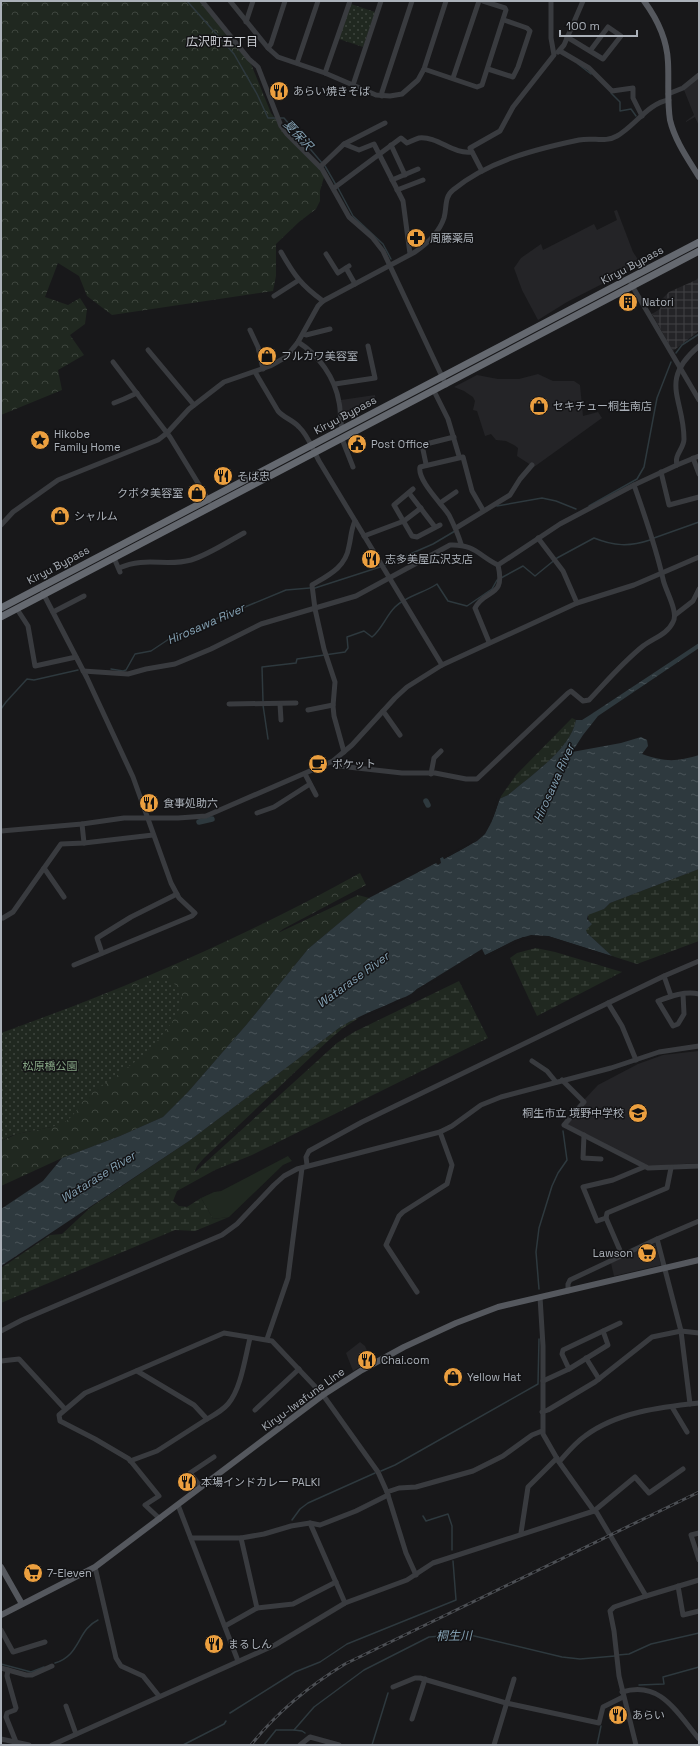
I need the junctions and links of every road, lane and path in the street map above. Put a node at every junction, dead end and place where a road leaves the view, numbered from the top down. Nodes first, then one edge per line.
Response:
1 (202, 1) edge
2 (253, 1) edge
3 (285, 1) edge
4 (318, 1) edge
5 (350, 1) edge
6 (380, 1) edge
7 (412, 1) edge
8 (446, 1) edge
9 (479, 1) edge
10 (483, 1) edge
11 (551, 1) edge
12 (583, 1) edge
13 (644, 1) edge
14 (232, 2) edge
15 (504, 20) junction
16 (246, 22) junction
17 (567, 37) junction
18 (268, 48) junction
19 (560, 51) junction
20 (590, 51) junction
21 (554, 55) junction
22 (297, 63) junction
23 (424, 69) junction
24 (488, 69) junction
25 (325, 73) junction
26 (699, 75) edge
27 (453, 78) junction
28 (353, 85) junction
29 (382, 96) junction
30 (669, 97) junction
31 (642, 116) junction
32 (385, 123) dead end
33 (344, 144) junction
34 (391, 145) junction
35 (472, 152) junction
36 (379, 155) junction
37 (320, 167) junction
38 (418, 170) dead end
39 (482, 171) junction
40 (405, 175) junction
41 (699, 177) edge
42 (392, 180) junction
43 (423, 180) dead end
44 (334, 188) junction
45 (398, 190) junction
46 (699, 242) edge
47 (282, 252) dead end
48 (699, 252) edge
49 (326, 254) dead end
50 (410, 254) junction
51 (391, 265) junction
52 (628, 279) junction
53 (299, 280) junction
54 (355, 284) junction
55 (633, 286) junction
56 (274, 296) dead end
57 (323, 301) junction
58 (330, 329) dead end
59 (250, 330) dead end
60 (303, 334) junction
61 (298, 342) junction
62 (368, 346) dead end
63 (699, 346) edge
64 (148, 350) dead end
65 (113, 362) dead end
66 (263, 368) junction
67 (680, 368) junction
68 (255, 372) junction
69 (442, 377) junction
70 (335, 384) junction
71 (446, 385) junction
72 (434, 391) junction
73 (137, 393) junction
74 (699, 400) edge
75 (114, 402) dead end
76 (194, 405) junction
77 (342, 429) junction
78 (167, 433) junction
79 (454, 437) junction
80 (342, 439) junction
81 (311, 446) junction
82 (315, 453) junction
83 (459, 456) junction
84 (699, 456) edge
85 (693, 458) junction
86 (426, 464) junction
87 (677, 465) junction
88 (532, 466) dead end
89 (353, 467) dead end
90 (661, 472) junction
91 (699, 474) edge
92 (634, 485) junction
93 (456, 492) dead end
94 (699, 497) edge
95 (209, 499) junction
96 (440, 503) junction
97 (213, 507) junction
98 (421, 508) junction
99 (483, 510) junction
100 (404, 520) junction
101 (355, 522) junction
102 (1, 526) edge
103 (456, 528) junction
104 (244, 533) dead end
105 (364, 536) junction
106 (538, 538) junction
107 (461, 544) junction
108 (699, 557) edge
109 (114, 558) junction
110 (498, 565) junction
111 (662, 573) junction
112 (390, 579) junction
113 (40, 587) junction
114 (699, 589) edge
115 (44, 594) junction
116 (84, 596) dead end
117 (577, 602) junction
118 (1, 608) edge
119 (17, 609) junction
120 (315, 609) junction
121 (53, 612) junction
122 (675, 615) junction
123 (1, 617) edge
124 (489, 642) junction
125 (76, 657) junction
126 (442, 665) junction
127 (83, 671) junction
128 (296, 703) dead end
129 (229, 704) dead end
130 (280, 704) junction
131 (333, 704) junction
132 (308, 710) dead end
133 (383, 711) junction
134 (281, 720) dead end
135 (400, 736) dead end
136 (441, 751) dead end
137 (344, 752) junction
138 (333, 761) junction
139 (305, 774) junction
140 (431, 774) junction
141 (310, 784) junction
142 (316, 795) dead end
143 (257, 813) dead end
144 (148, 818) junction
145 (82, 824) junction
146 (1, 831) edge
147 (153, 835) junction
148 (84, 843) junction
149 (44, 868) junction
150 (177, 894) junction
151 (64, 898) dead end
152 (3, 918) dead end
153 (102, 953) junction
154 (699, 961) edge
155 (74, 965) dead end
156 (664, 976) junction
157 (683, 994) junction
158 (699, 994) edge
159 (670, 996) junction
160 (608, 1003) junction
161 (699, 1046) edge
162 (636, 1060) junction
163 (532, 1061) dead end
164 (562, 1080) junction
165 (556, 1082) junction
166 (440, 1132) junction
167 (584, 1135) junction
168 (601, 1159) dead end
169 (304, 1166) junction
170 (699, 1166) edge
171 (644, 1167) junction
172 (670, 1168) junction
173 (606, 1218) junction
174 (699, 1221) edge
175 (657, 1239) junction
176 (622, 1255) junction
177 (699, 1260) edge
178 (665, 1268) junction
179 (568, 1291) junction
180 (417, 1292) dead end
181 (540, 1297) junction
182 (620, 1323) dead end
183 (1, 1331) edge
184 (603, 1331) junction
185 (680, 1331) junction
186 (699, 1333) edge
187 (250, 1338) junction
188 (267, 1339) junction
189 (586, 1358) junction
190 (1, 1361) edge
191 (299, 1369) junction
192 (569, 1369) junction
193 (137, 1371) junction
194 (599, 1378) junction
195 (543, 1382) junction
196 (323, 1394) junction
197 (699, 1403) edge
198 (690, 1404) junction
199 (672, 1407) junction
200 (65, 1409) junction
201 (255, 1410) dead end
202 (542, 1412) junction
203 (207, 1419) junction
204 (542, 1431) junction
205 (687, 1432) dead end
206 (214, 1457) dead end
207 (558, 1460) junction
208 (130, 1461) junction
209 (683, 1469) dead end
210 (201, 1487) junction
211 (387, 1493) junction
212 (178, 1505) junction
213 (594, 1511) junction
214 (160, 1519) junction
215 (310, 1523) junction
216 (521, 1533) junction
217 (699, 1533) edge
218 (191, 1538) junction
219 (241, 1538) junction
220 (699, 1560) edge
221 (94, 1567) junction
222 (1, 1568) edge
223 (416, 1575) junction
224 (699, 1580) edge
225 (336, 1582) junction
226 (678, 1586) junction
227 (646, 1596) junction
228 (345, 1603) junction
229 (22, 1604) junction
230 (257, 1608) junction
231 (699, 1611) edge
232 (1, 1615) edge
233 (225, 1626) junction
234 (1, 1630) edge
235 (45, 1642) dead end
236 (238, 1661) junction
237 (52, 1666) dead end
238 (1, 1668) edge
239 (8, 1670) junction
240 (425, 1679) junction
241 (514, 1679) dead end
242 (392, 1687) dead end
243 (623, 1695) junction
244 (159, 1696) junction
245 (506, 1703) junction
246 (66, 1706) dead end
247 (412, 1719) dead end
248 (76, 1734) junction
249 (1, 1739) edge
250 (699, 1739) edge
251 (16, 1742) junction
252 (29, 1745) edge
253 (52, 1745) edge
254 (300, 1745) edge
255 (339, 1745) edge
256 (494, 1745) edge
257 (636, 1745) edge

1 - 37 street
2 - 16 street
3 - 18 street
4 - 22 street
5 - 25 street
6 - 28 street
7 - 29 street
8 - 23 street
9 - 27 street
10 - 15 street
11 - 21 street
12 - 17 street
13 - 30 main road
14 - 16 street
15 - 24 street
15 - 24 street
16 - 18 street
17 - 19 street
17 - 20 street
18 - 22 street
19 - 21 street
19 - 31 street
20 - 20 street
21 - 35 street
22 - 25 street
23 - 27 street
23 - 29 street
24 - 27 street
25 - 28 street
26 - 30 street
28 - 29 street
30 - 31 street
30 - 41 main road
31 - 39 street
32 - 33 street
33 - 36 street
33 - 37 street
34 - 35 street
34 - 36 street
34 - 40 street
35 - 39 street
36 - 42 street
36 - 44 street
37 - 44 street
38 - 40 street
39 - 50 street
40 - 42 street
42 - 45 street
43 - 45 street
44 - 51 street
45 - 50 street
46 - 52 highway, Kiryu Bypass
47 - 53 street
48 - 55 highway, Kiryu Bypass
49 - 54 street
50 - 51 street
51 - 54 street
51 - 69 street
52 - 55 street
52 - 69 highway, Kiryu Bypass
53 - 56 street
53 - 57 street
54 - 57 street
55 - 67 street
55 - 71 highway, Kiryu Bypass
57 - 60 street
58 - 60 street
59 - 66 street
60 - 61 street
61 - 66 street
61 - 70 street
62 - 70 street
63 - 67 street
64 - 76 street
65 - 73 street
66 - 68 street
67 - 74 street
67 - 87 street
68 - 76 street
68 - 81 street
69 - 71 street
69 - 77 highway, Kiryu Bypass
70 - 77 street
71 - 72 highway, Kiryu Bypass
72 - 79 street
72 - 80 highway, Kiryu Bypass
73 - 75 street
73 - 78 street
76 - 78 street
77 - 81 highway, Kiryu Bypass
78 - 95 street
78 - 102 street
79 - 83 street
79 - 86 street
80 - 82 highway, Kiryu Bypass
80 - 89 street
81 - 82 street
81 - 95 highway, Kiryu Bypass
82 - 97 highway, Kiryu Bypass
82 - 101 street
83 - 86 street
83 - 99 street
84 - 85 street
85 - 87 street
85 - 91 street
86 - 96 street
87 - 90 street
88 - 99 street
90 - 92 street
90 - 94 street
92 - 106 street
92 - 111 street
93 - 96 street
95 - 97 street
95 - 113 highway, Kiryu Bypass
96 - 103 street
97 - 109 highway, Kiryu Bypass
98 - 100 street
98 - 100 street
98 - 100 street
99 - 103 street
100 - 105 street
101 - 105 street
101 - 120 street
103 - 107 street
104 - 109 street
105 - 112 street
106 - 110 street
106 - 117 street
107 - 110 street
107 - 112 street
108 - 111 street
109 - 115 highway, Kiryu Bypass
110 - 124 street
111 - 117 street
111 - 122 street
112 - 120 street
112 - 126 street
113 - 115 street
113 - 118 highway, Kiryu Bypass
114 - 122 street
115 - 119 highway, Kiryu Bypass
115 - 121 street
116 - 121 street
117 - 124 street
119 - 123 highway, Kiryu Bypass
119 - 125 street
120 - 127 street
120 - 131 street
121 - 125 street
122 - 140 street
124 - 126 street
125 - 127 street
126 - 133 street
127 - 144 street
128 - 130 street
129 - 130 street
130 - 134 street
131 - 132 street
131 - 137 street
133 - 135 street
133 - 137 street
136 - 140 street
137 - 138 street
138 - 139 street
138 - 140 street
139 - 141 street
139 - 144 street
141 - 142 street
141 - 143 street
144 - 145 street
144 - 147 street
145 - 146 street
145 - 148 street
147 - 148 street
147 - 150 street
148 - 149 street
149 - 151 street
149 - 152 street
150 - 153 street
150 - 153 street
153 - 155 street
154 - 156 street
156 - 159 street
156 - 160 street
157 - 158 street
157 - 159 street
157 - 159 street
160 - 162 street
160 - 169 street
161 - 162 street
162 - 164 street
163 - 165 street
164 - 165 street
164 - 167 street
165 - 166 street
166 - 169 street
166 - 180 street
167 - 168 street
167 - 171 street
169 - 183 street
169 - 188 street
170 - 172 street
171 - 172 street
171 - 173 street
172 - 173 street
173 - 176 street
174 - 175 street
175 - 176 street
175 - 178 street
176 - 179 street
177 - 178 main road, Kiryu-Iwafune Line
178 - 179 main road, Kiryu-Iwafune Line
178 - 185 street
179 - 181 main road, Kiryu-Iwafune Line
181 - 195 street
181 - 196 main road, Kiryu-Iwafune Line
182 - 184 street
184 - 189 street
184 - 192 street
185 - 186 street
185 - 194 street
185 - 198 street
187 - 188 street
187 - 193 street
187 - 203 street
188 - 191 street
189 - 192 street
189 - 194 street
190 - 200 street
191 - 196 street
191 - 201 street
192 - 195 street
193 - 200 street
193 - 203 street
194 - 202 street
195 - 202 street
196 - 210 main road, Kiryu-Iwafune Line
196 - 211 street
197 - 198 street
198 - 199 street
199 - 205 street
199 - 207 street
200 - 208 street
202 - 204 street
203 - 208 street
204 - 207 street
204 - 211 street
206 - 210 street
207 - 213 street
207 - 216 street
208 - 214 street
209 - 213 street
210 - 212 main road, Kiryu-Iwafune Line
211 - 215 street
211 - 223 street
212 - 214 main road, Kiryu-Iwafune Line
212 - 218 street
213 - 216 street
213 - 227 street
214 - 221 main road, Kiryu-Iwafune Line
215 - 219 street
215 - 225 street
216 - 223 street
217 - 220 street
218 - 219 street
218 - 233 street
219 - 230 street
221 - 229 main road, Kiryu-Iwafune Line
221 - 244 street
222 - 229 main road
223 - 228 street
224 - 226 street
225 - 228 street
225 - 230 street
226 - 227 street
226 - 231 street
227 - 243 street
228 - 236 street
229 - 232 main road, Kiryu-Iwafune Line
230 - 233 street
233 - 236 street
234 - 235 street
236 - 244 street
237 - 239 street
238 - 239 street
239 - 251 street
240 - 242 street
240 - 245 street
240 - 247 street
241 - 245 street
243 - 245 street
243 - 250 street
243 - 257 street
244 - 248 street
245 - 256 street
246 - 248 street
248 - 253 street
249 - 251 street
251 - 252 street
254 - 255 street

